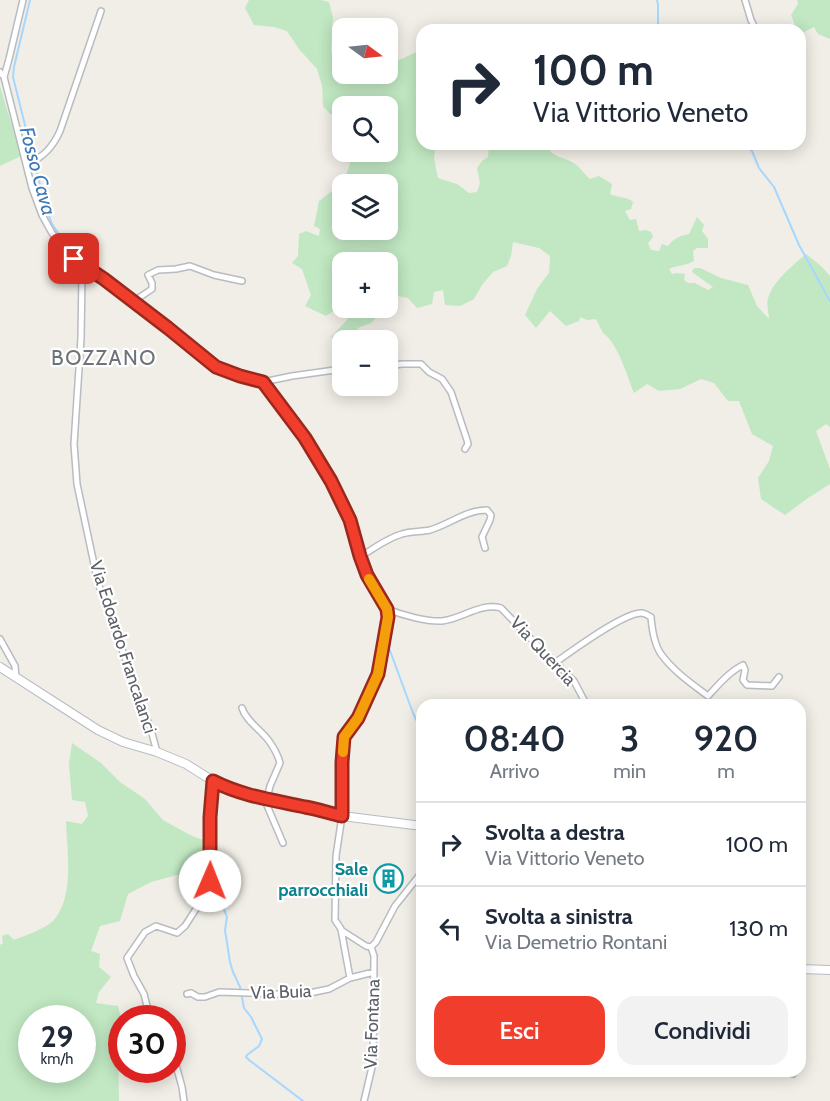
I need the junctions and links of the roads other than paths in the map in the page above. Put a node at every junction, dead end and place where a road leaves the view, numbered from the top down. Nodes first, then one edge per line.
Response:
1 (23, 0) edge
2 (745, 0) edge
3 (102, 11) dead end
4 (753, 24) edge
5 (1, 75) edge
6 (31, 163) junction
7 (74, 259) junction
8 (242, 281) dead end
9 (138, 300) junction
10 (398, 365) edge
11 (332, 370) edge
12 (265, 382) junction
13 (465, 449) dead end
14 (485, 548) dead end
15 (362, 555) junction
16 (391, 611) junction
17 (0, 639) edge
18 (556, 662) junction
19 (0, 668) edge
20 (779, 677) dead end
21 (16, 678) junction
22 (583, 699) edge
23 (242, 708) dead end
24 (157, 752) junction
25 (213, 781) junction
26 (266, 800) junction
27 (342, 816) junction
28 (416, 824) edge
29 (284, 843) dead end
30 (416, 880) edge
31 (341, 929) junction
32 (371, 947) junction
33 (806, 969) edge
34 (830, 970) edge
35 (374, 972) junction
36 (350, 978) junction
37 (187, 994) dead end
38 (147, 1005) edge
39 (181, 1083) edge
40 (183, 1101) edge
41 (364, 1101) edge

1 - 5 street
2 - 4 street
3 - 6 street
5 - 6 street
6 - 7 street
7 - 9 street
7 - 24 street, Via Edoardo Francalanci
8 - 9 street
9 - 12 street
10 - 13 street
11 - 12 street
12 - 15 street
14 - 15 street
15 - 16 street
16 - 18 street, Via Quercia
16 - 27 street, Via Fontana
17 - 21 street
18 - 20 street
18 - 22 street, Via Quercia
19 - 21 street
21 - 24 street
23 - 26 street
24 - 25 street
25 - 26 street
25 - 38 street
26 - 27 street
26 - 29 street
27 - 28 street
27 - 31 street, Via Fontana
30 - 32 street
31 - 32 street
31 - 36 street, Via Fontana
32 - 35 street, Via Fontana
33 - 34 street
35 - 36 street, Via Buia
35 - 41 street, Via Fontana
36 - 37 street, Via Buia
39 - 40 street

